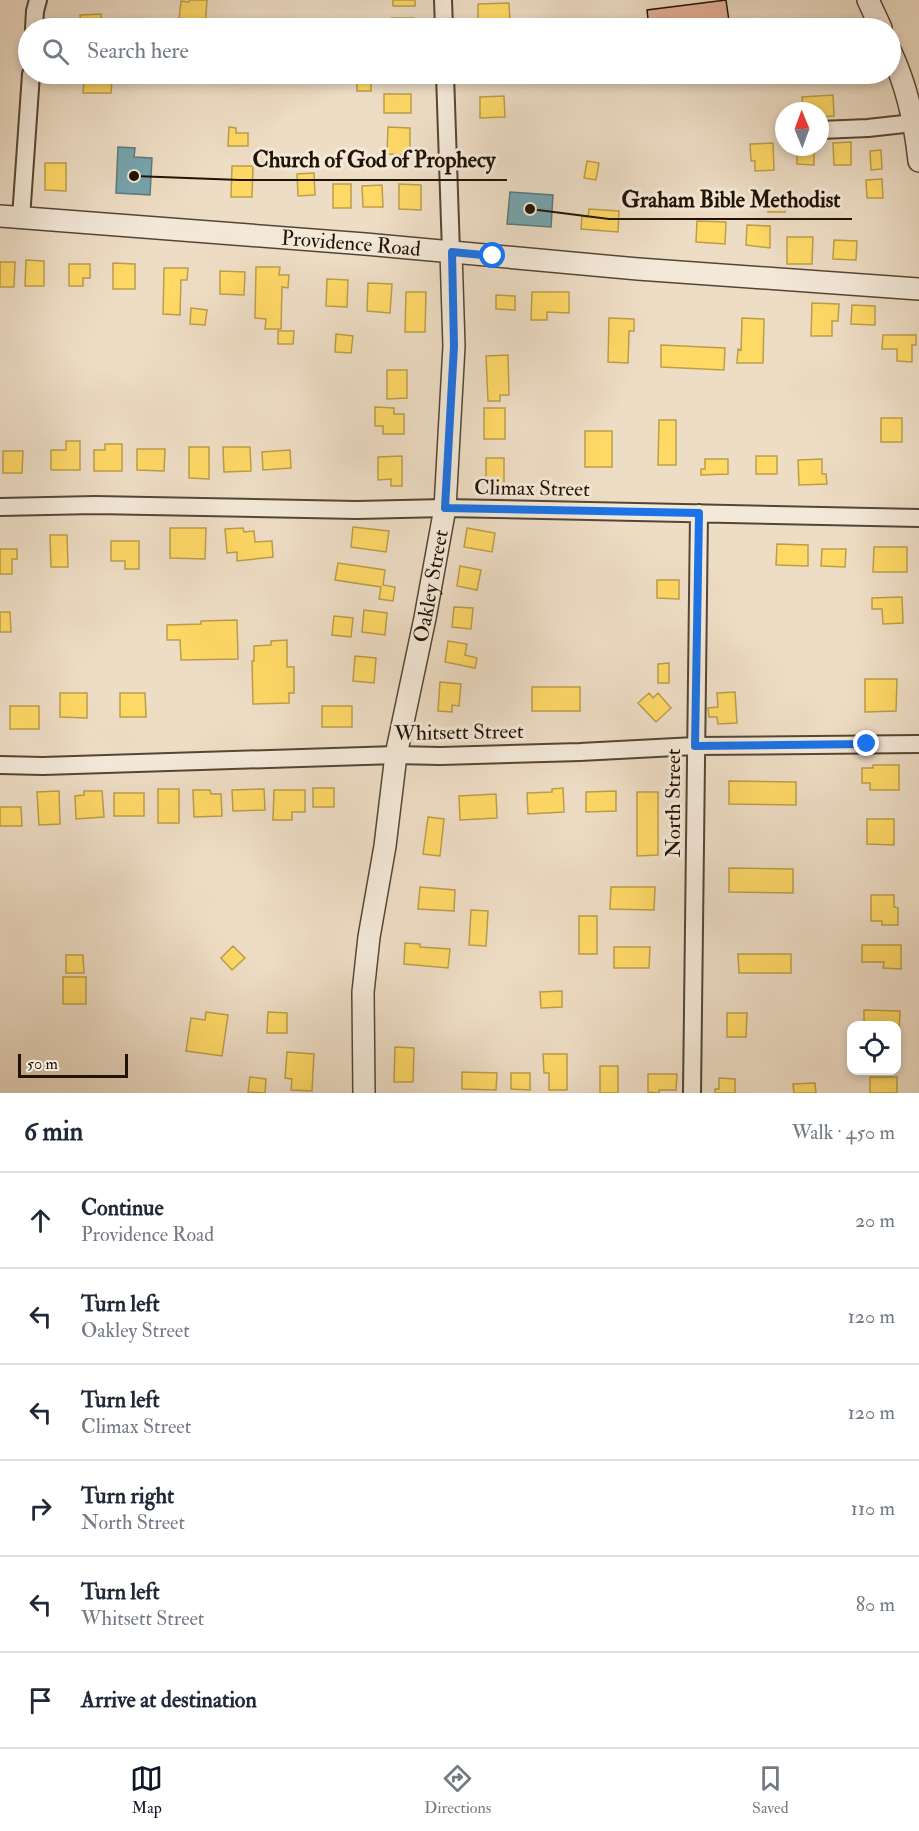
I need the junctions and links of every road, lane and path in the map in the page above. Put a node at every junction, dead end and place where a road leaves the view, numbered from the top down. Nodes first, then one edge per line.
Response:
1 (38, 0) edge
2 (444, 0) edge
3 (868, 0) edge
4 (35, 18) edge
5 (444, 18) edge
6 (876, 18) edge
7 (901, 73) edge
8 (30, 84) edge
9 (445, 84) edge
10 (913, 123) junction
11 (829, 130) edge
12 (919, 161) edge
13 (0, 216) edge
14 (21, 218) junction
15 (452, 252) junction
16 (919, 289) edge
17 (0, 507) edge
18 (445, 508) junction
19 (699, 513) junction
20 (919, 518) edge
21 (919, 744) edge
22 (695, 746) junction
23 (396, 755) junction
24 (0, 765) edge
25 (364, 1093) edge
26 (692, 1093) edge

1 - 4 street
2 - 5 street
3 - 6 street
7 - 10 street
8 - 14 street
9 - 15 street, Oakley Street
10 - 11 street
10 - 12 street
13 - 14 street, Providence Road
14 - 15 street, Providence Road
15 - 16 street, Providence Road
15 - 18 street, Oakley Street
17 - 18 street, Climax Street
18 - 19 street, Climax Street
18 - 23 street, Oakley Street
19 - 20 street, Climax Street
19 - 22 street, North Street
21 - 22 street, Whitsett Street
22 - 23 street, Whitsett Street
22 - 26 street, North Street
23 - 24 street, Whitsett Street
23 - 25 street, Oakley Street

